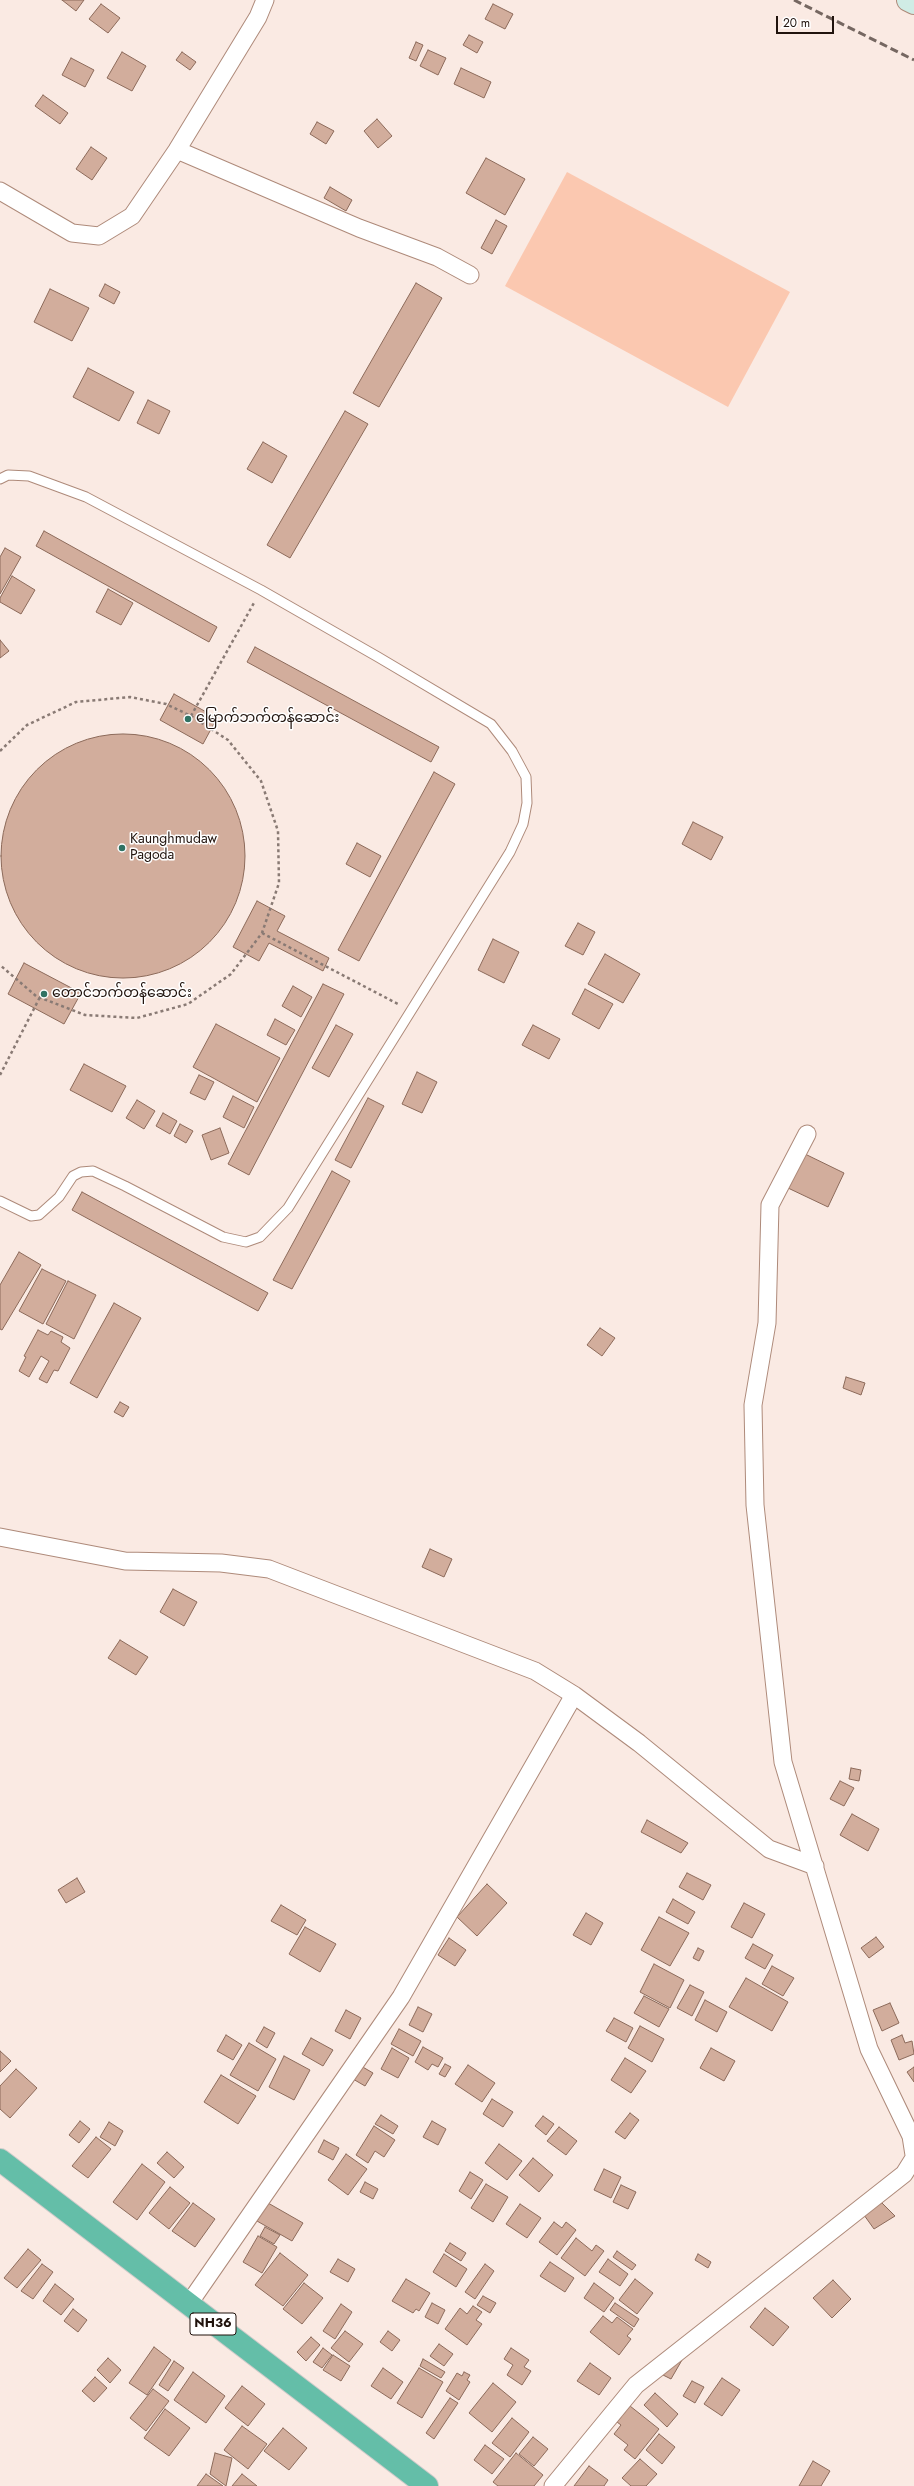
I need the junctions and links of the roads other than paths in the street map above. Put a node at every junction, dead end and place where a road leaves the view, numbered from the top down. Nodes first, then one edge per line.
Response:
1 (265, 0) edge
2 (908, 0) edge
3 (914, 3) edge
4 (177, 150) junction
5 (0, 191) edge
6 (470, 275) dead end
7 (0, 479) edge
8 (807, 1134) dead end
9 (0, 1201) edge
10 (0, 1537) edge
11 (574, 1695) junction
12 (815, 1866) junction
13 (914, 2155) edge
14 (914, 2158) edge
15 (0, 2160) edge
16 (188, 2305) junction
17 (427, 2486) edge
18 (553, 2486) edge

1 - 4 street
2 - 3 street
4 - 5 street
4 - 6 street
7 - 9 lane
8 - 12 street
10 - 11 street
11 - 12 street
11 - 16 street
12 - 13 street
14 - 18 street
15 - 16 highway, NH36
16 - 17 highway, NH36

